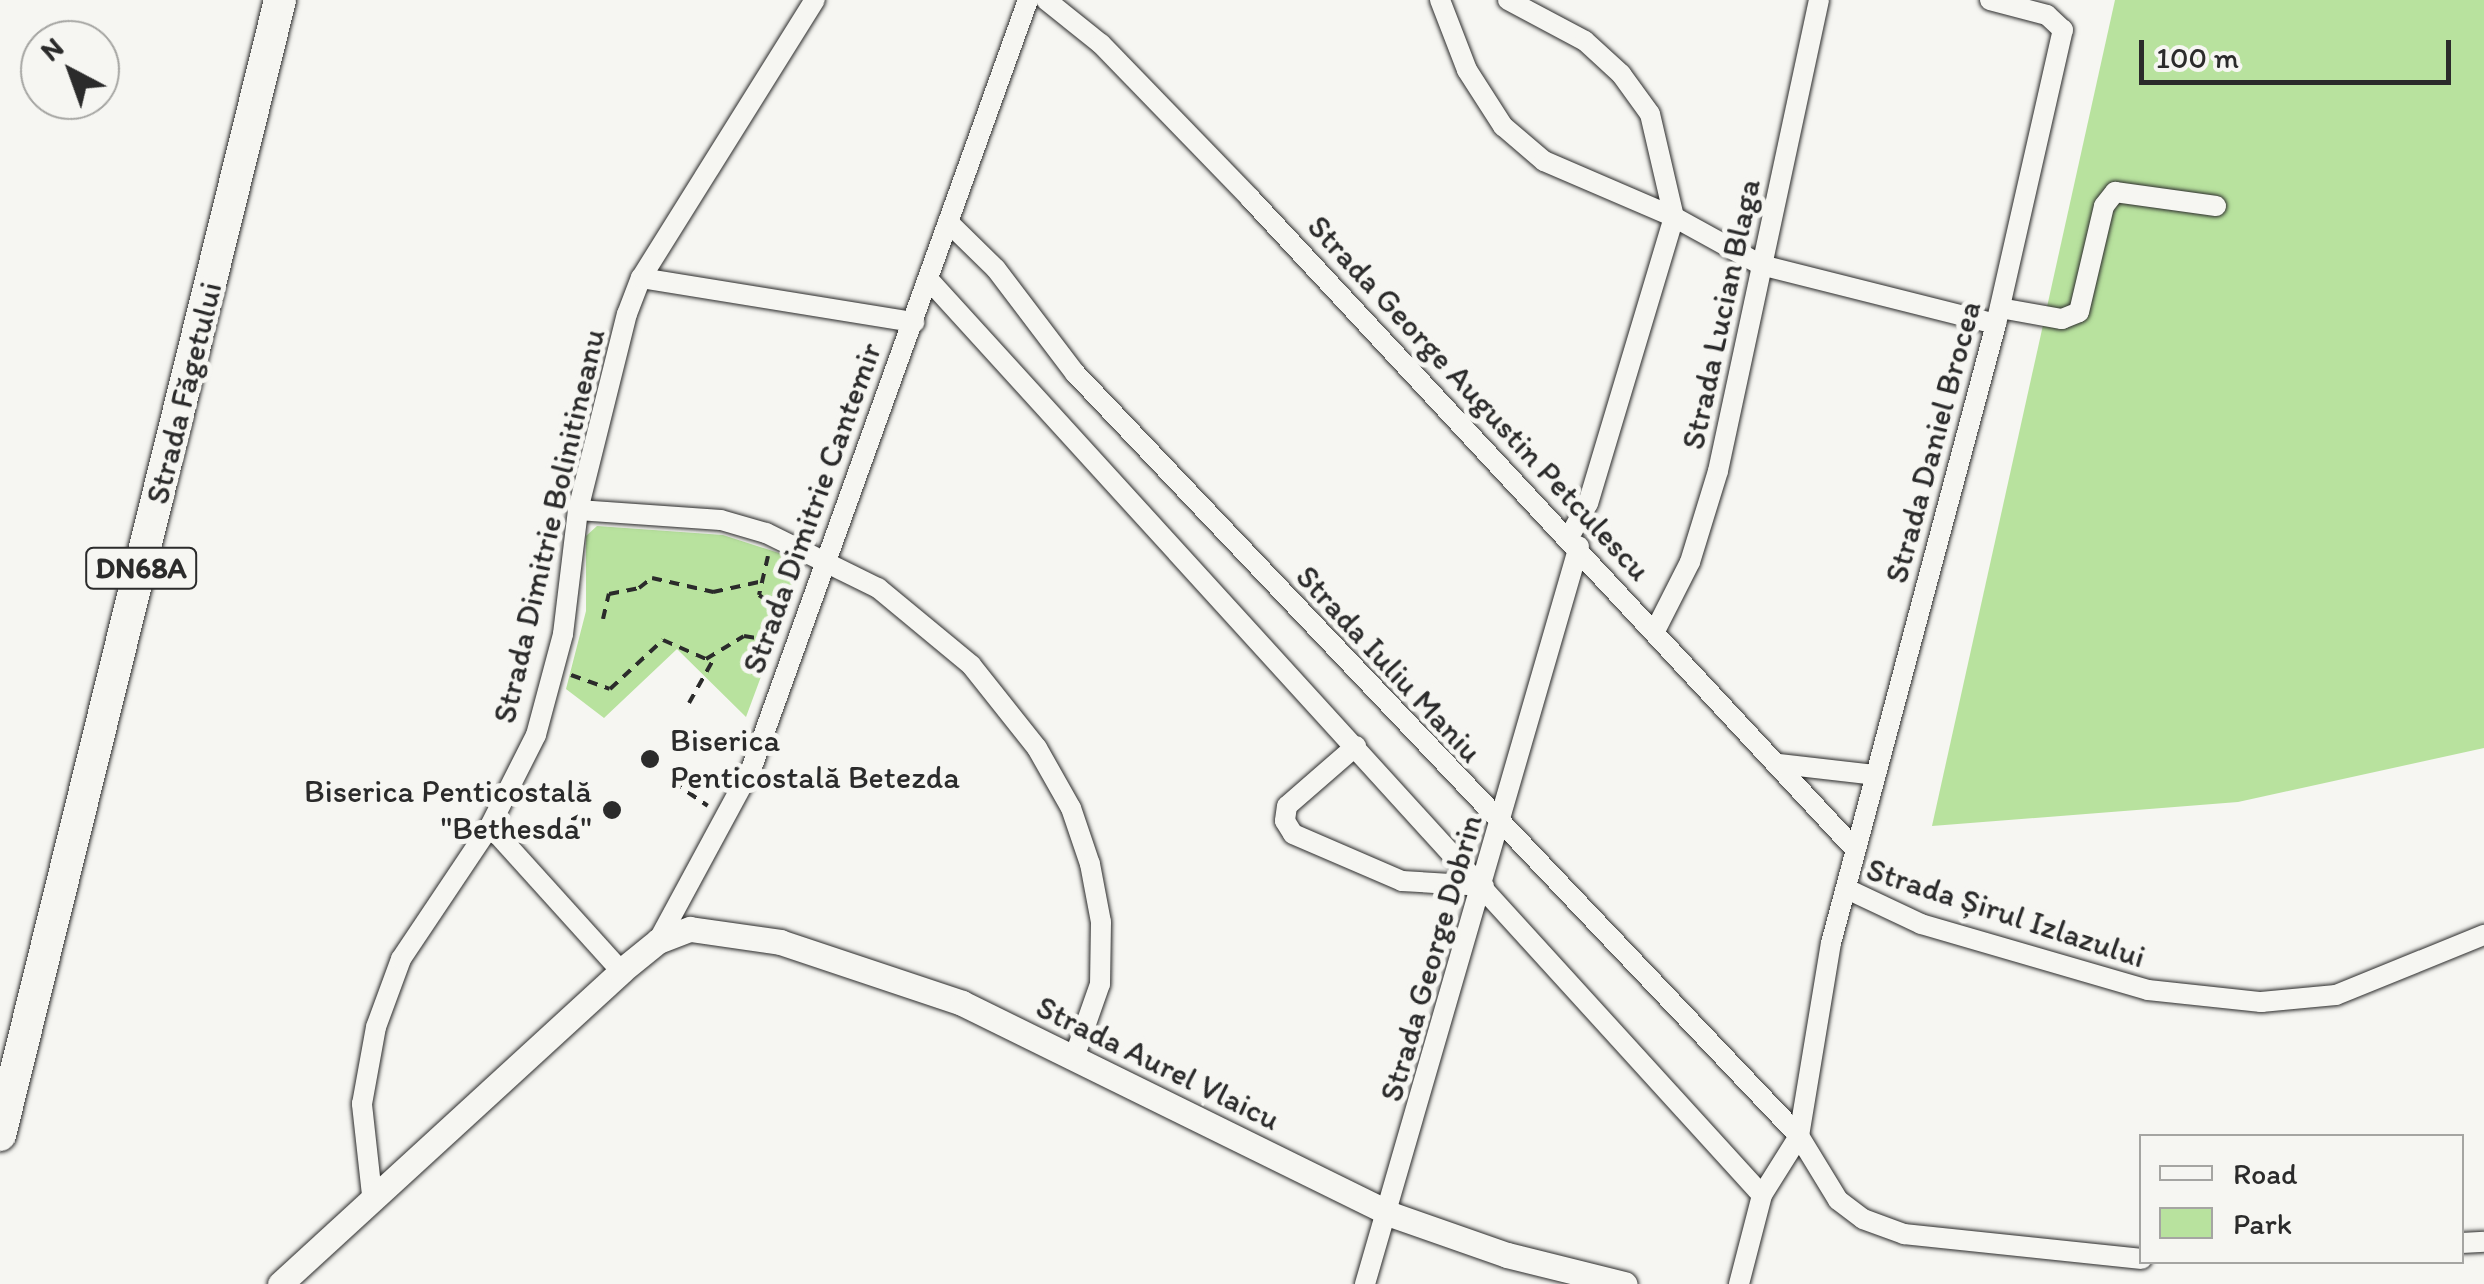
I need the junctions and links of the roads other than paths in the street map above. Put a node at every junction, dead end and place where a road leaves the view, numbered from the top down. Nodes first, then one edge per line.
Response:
1 (280, 0) edge
2 (815, 0) edge
3 (1028, 0) edge
4 (1046, 0) edge
5 (1440, 0) edge
6 (1508, 0) edge
7 (1820, 0) edge
8 (1990, 0) edge
9 (2216, 206) dead end
10 (1674, 217) junction
11 (948, 222) junction
12 (1761, 265) junction
13 (641, 278) junction
14 (929, 280) junction
15 (1998, 316) junction
16 (914, 322) junction
17 (578, 510) junction
18 (1574, 541) junction
19 (828, 559) junction
20 (1656, 631) junction
21 (1356, 746) junction
22 (1780, 764) junction
23 (1875, 774) junction
24 (490, 826) junction
25 (1500, 827) junction
26 (1855, 849) junction
27 (1484, 886) junction
28 (1847, 889) junction
29 (2484, 935) edge
30 (658, 941) junction
31 (621, 972) junction
32 (1074, 1058) junction
33 (0, 1135) edge
34 (1799, 1136) junction
35 (372, 1195) junction
36 (1762, 1195) junction
37 (1390, 1214) junction
38 (2139, 1259) edge
39 (280, 1284) edge
40 (1365, 1284) edge
41 (1624, 1284) edge
42 (1739, 1284) edge

1 - 33 main road, Strada Făgetului / DN68A
2 - 13 street, Strada Dimitrie Bolinitineanu
3 - 11 street, Strada Dimitrie Cantemir
4 - 18 street, Strada George Augustin Petculescu
5 - 10 street
6 - 10 street
7 - 12 street, Strada Lucian Blaga
8 - 15 street, Strada Daniel Brocea
9 - 15 street
10 - 12 street
10 - 18 street, Strada George Dobrin
11 - 14 street, Strada Dimitrie Cantemir
11 - 25 street, Strada Iuliu Maniu
12 - 15 street
12 - 20 street, Strada Lucian Blaga
13 - 16 street
13 - 17 street, Strada Dimitrie Bolinitineanu
14 - 16 street, Strada Dimitrie Cantemir
14 - 21 street
15 - 23 street, Strada Daniel Brocea
16 - 19 street, Strada Dimitrie Cantemir
17 - 19 street
17 - 24 street, Strada Dimitrie Bolinitineanu
18 - 20 street, Strada George Augustin Petculescu
18 - 25 street, Strada George Dobrin
19 - 30 street, Strada Dimitrie Cantemir
19 - 32 street
20 - 22 street, Strada George Augustin Petculescu
21 - 27 street
21 - 27 street
22 - 23 street
22 - 26 street, Strada George Augustin Petculescu
23 - 26 street, Strada Daniel Brocea
24 - 31 street
24 - 35 street, Strada Dimitrie Bolinitineanu
25 - 27 street, Strada George Dobrin
25 - 34 street, Strada Iuliu Maniu
26 - 28 street, Strada Daniel Brocea
27 - 36 street
27 - 37 street, Strada George Dobrin
28 - 29 street, Strada Șirul Izlazului
28 - 34 street, Strada Șirul Izlazului
30 - 31 street, Strada Dimitrie Cantemir
30 - 32 street, Strada Aurel Vlaicu
31 - 35 street, Strada Dimitrie Cantemir
32 - 37 street, Strada Aurel Vlaicu
34 - 36 street, Strada Șirul Izlazului
34 - 38 street, Strada Iuliu Maniu
35 - 39 street, Strada Dimitrie Cantemir
36 - 42 street, Strada Șirul Izlazului
37 - 40 street, Strada George Dobrin
37 - 41 street, Strada Aurel Vlaicu

